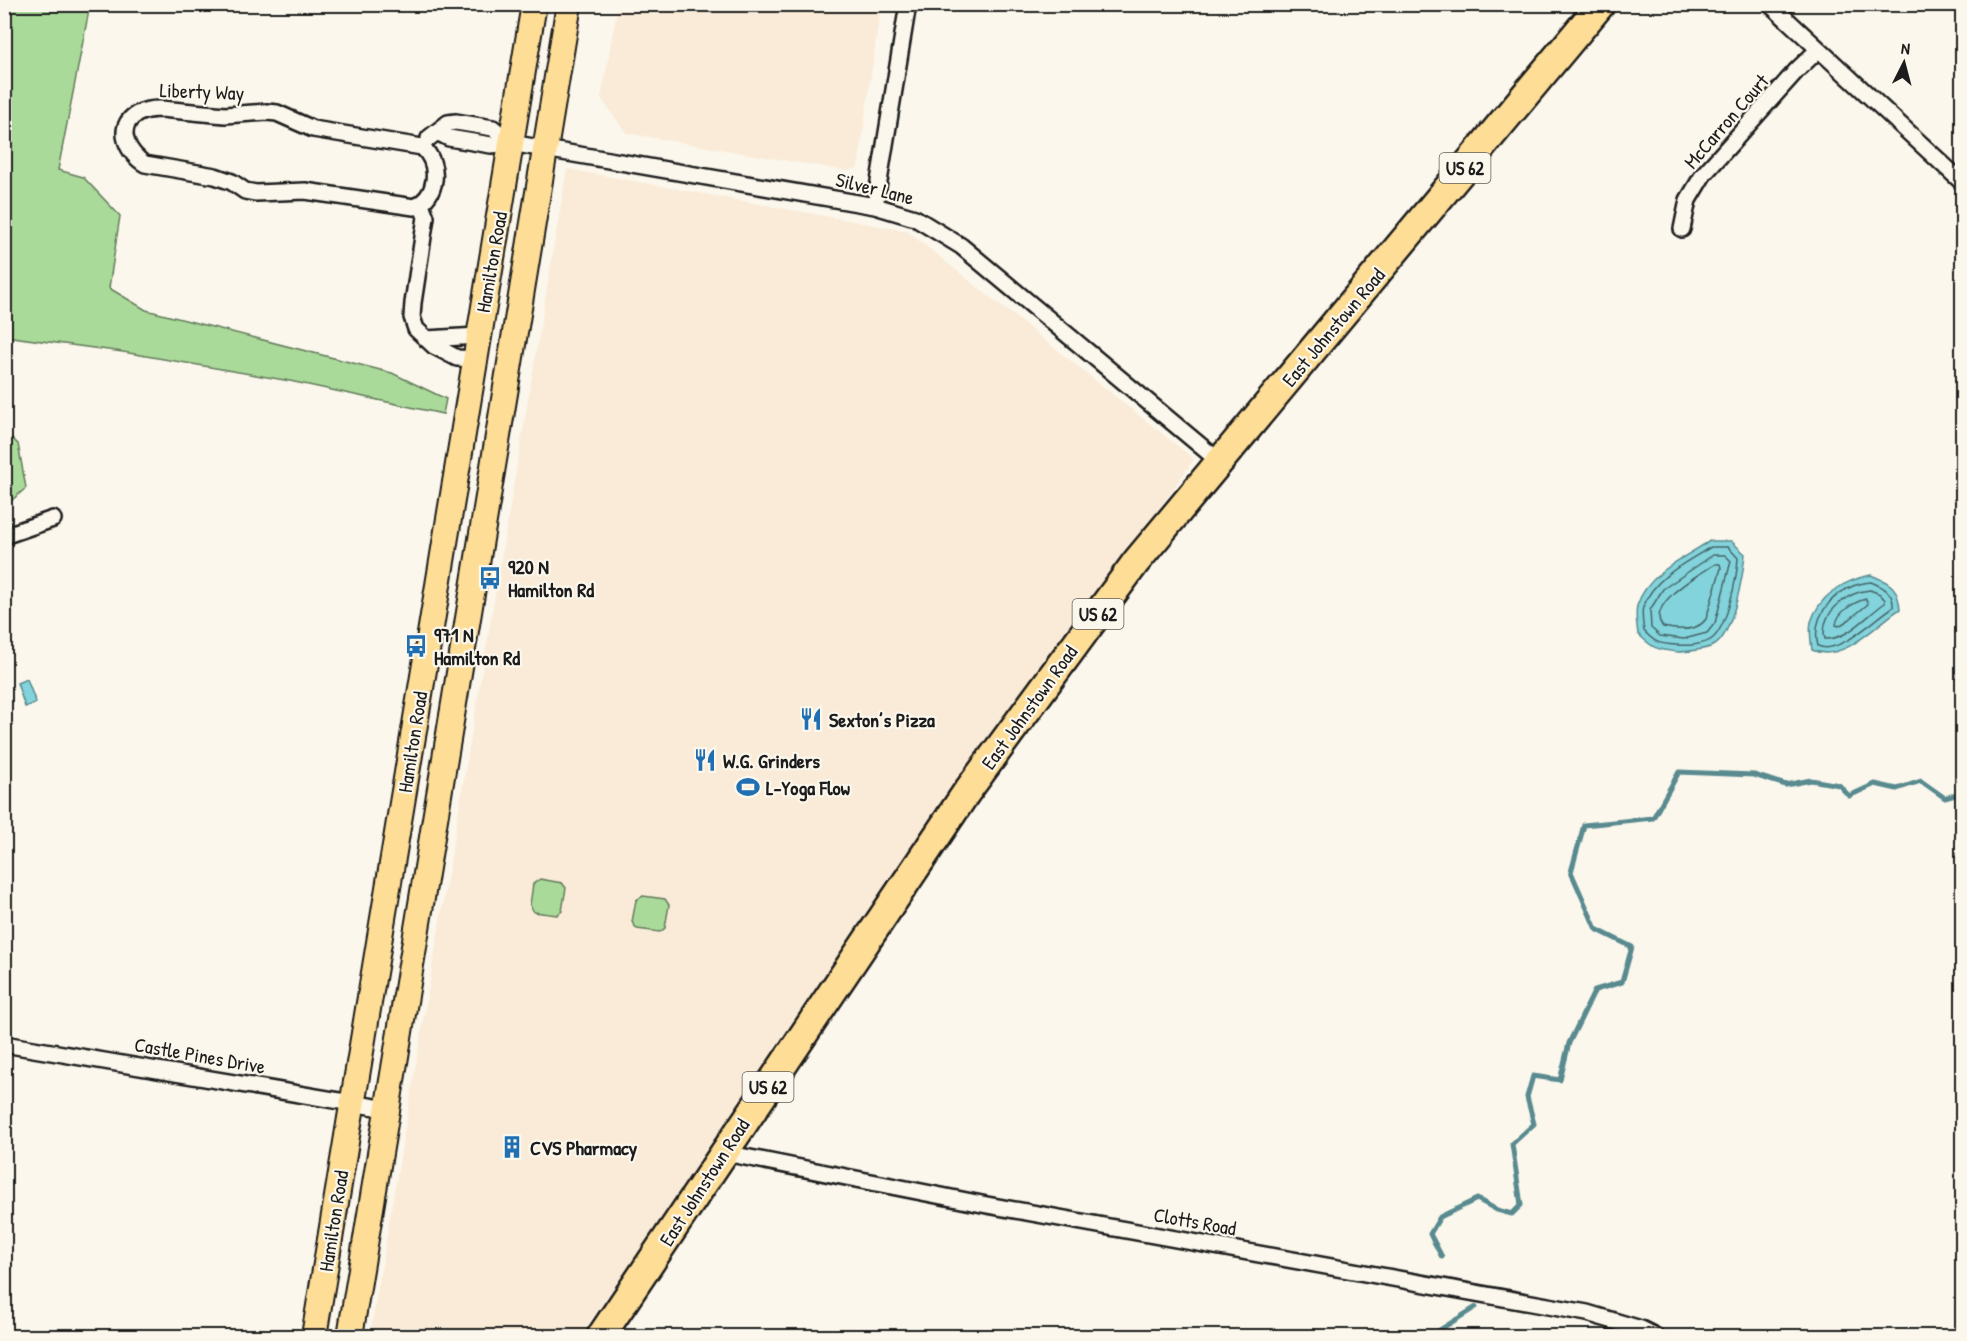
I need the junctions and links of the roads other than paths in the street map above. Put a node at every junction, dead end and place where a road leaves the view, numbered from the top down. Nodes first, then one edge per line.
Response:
1 (534, 4) edge
2 (569, 4) edge
3 (908, 4) edge
4 (1600, 4) edge
5 (1770, 4) edge
6 (1818, 50) junction
7 (511, 143) junction
8 (422, 147) junction
9 (545, 149) junction
10 (1962, 182) edge
11 (421, 204) junction
12 (875, 206) junction
13 (1682, 229) dead end
14 (426, 339) junction
15 (476, 347) junction
16 (1220, 462) junction
17 (53, 519) dead end
18 (4, 536) edge
19 (4, 1044) edge
20 (353, 1103) junction
21 (387, 1109) junction
22 (725, 1153) junction
23 (314, 1336) edge
24 (350, 1336) edge
25 (601, 1336) edge
26 (1655, 1336) edge

1 - 7 main road, Hamilton Road
2 - 9 main road, Hamilton Road
3 - 12 street
4 - 16 highway, East Johnstown Road / US 62
5 - 6 street
6 - 10 street
6 - 13 street, McCarron Court
7 - 8 street
7 - 9 street, Silver Lane
7 - 15 main road, Hamilton Road
8 - 11 street
8 - 11 street, Liberty Way
9 - 12 street, Silver Lane
9 - 21 main road, Hamilton Road
11 - 14 street
12 - 16 street, Silver Lane
14 - 15 street
14 - 15 street
15 - 20 main road, Hamilton Road
16 - 22 highway, East Johnstown Road / US 62
17 - 18 street
19 - 20 street, Castle Pines Drive
20 - 21 street, Castle Pines Drive
20 - 23 main road, Hamilton Road
21 - 24 main road, Hamilton Road
22 - 25 highway, East Johnstown Road / US 62
22 - 26 street, Clotts Road

